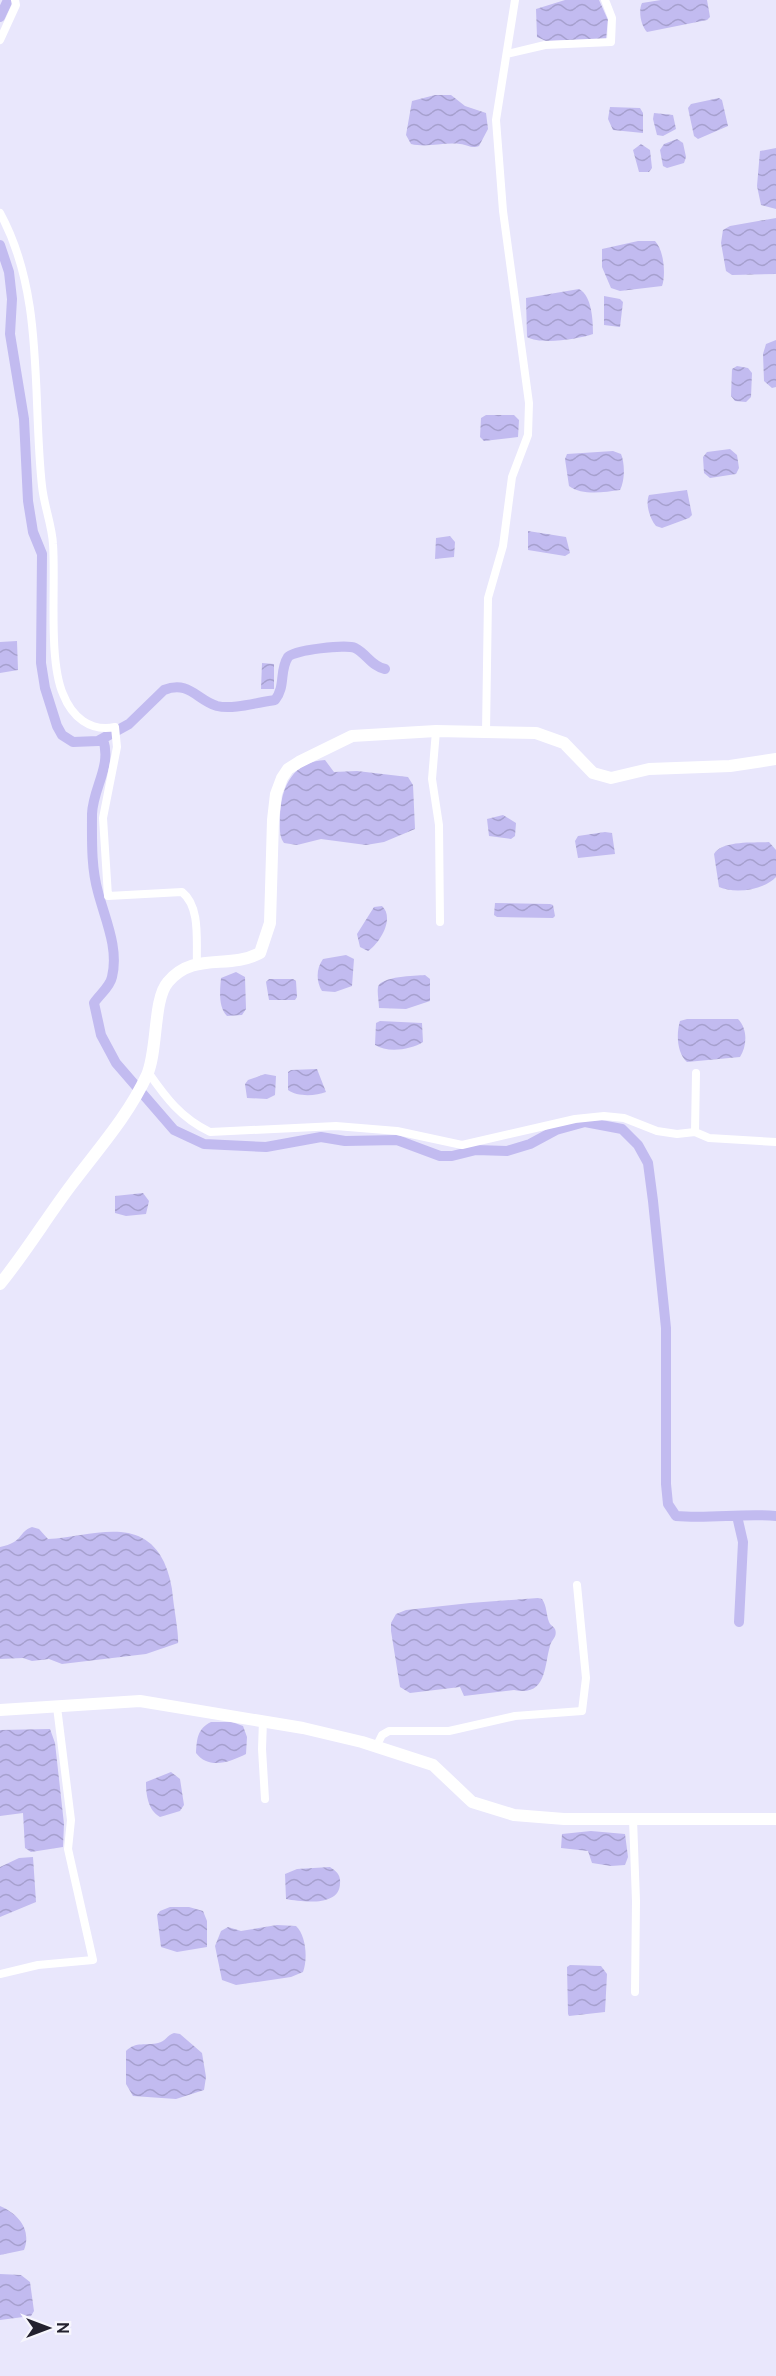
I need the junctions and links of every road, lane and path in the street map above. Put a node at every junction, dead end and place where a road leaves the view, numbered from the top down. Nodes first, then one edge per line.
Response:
1 (15, 0) edge
2 (515, 0) edge
3 (605, 0) edge
4 (0, 40) edge
5 (507, 54) junction
6 (0, 213) edge
7 (436, 731) junction
8 (486, 732) junction
9 (776, 759) edge
10 (440, 922) dead end
11 (197, 964) junction
12 (696, 1073) dead end
13 (147, 1075) junction
14 (695, 1132) junction
15 (776, 1142) edge
16 (0, 1284) edge
17 (577, 1585) dead end
18 (57, 1707) junction
19 (0, 1710) edge
20 (263, 1720) junction
21 (376, 1747) junction
22 (265, 1799) dead end
23 (776, 1819) edge
24 (633, 1820) junction
25 (0, 1974) edge
26 (635, 1992) dead end

1 - 4 street
2 - 5 street
3 - 5 street
5 - 8 street
6 - 11 street
7 - 8 main road
7 - 10 street
7 - 11 main road
8 - 9 main road
11 - 13 main road
12 - 14 street
13 - 14 street
13 - 16 main road
14 - 15 street
17 - 21 street
18 - 19 main road
18 - 20 main road
18 - 25 street
20 - 21 main road
20 - 22 street
21 - 24 main road
23 - 24 main road
24 - 26 street

